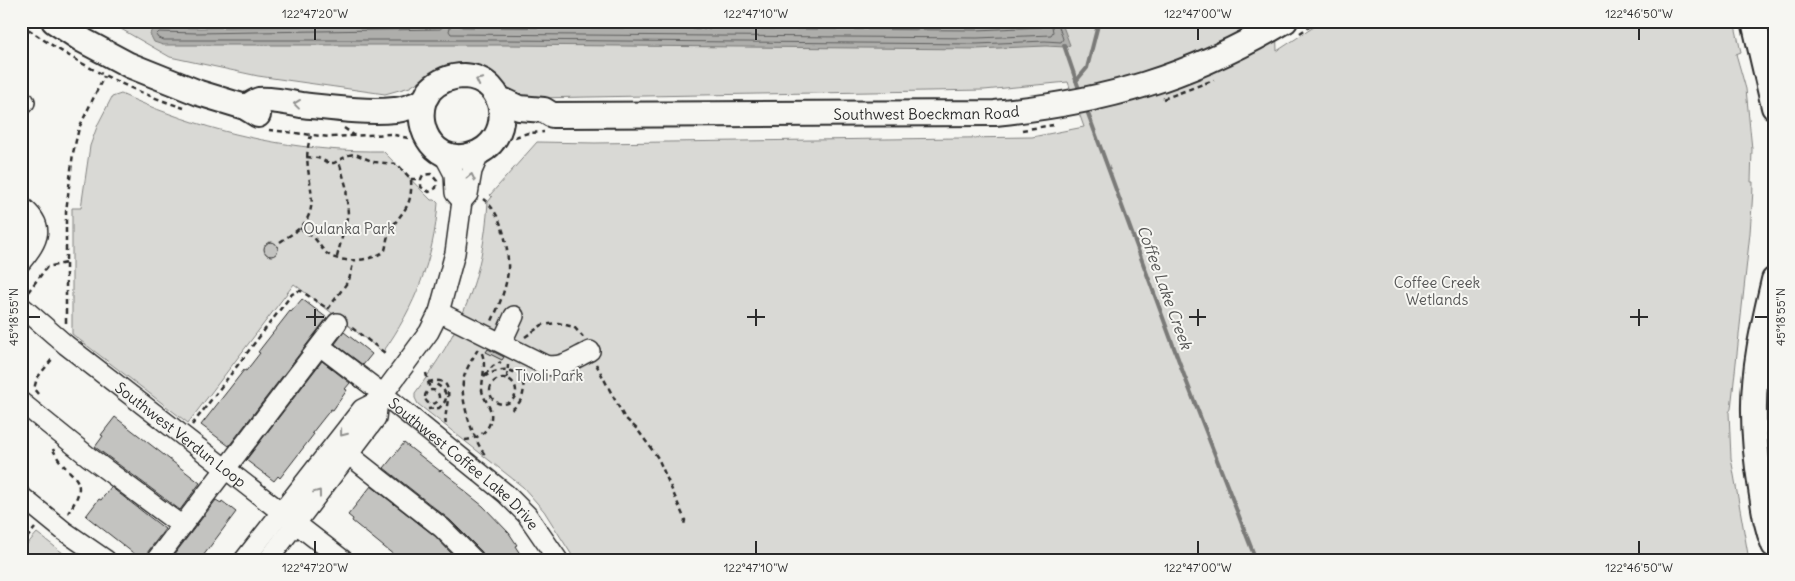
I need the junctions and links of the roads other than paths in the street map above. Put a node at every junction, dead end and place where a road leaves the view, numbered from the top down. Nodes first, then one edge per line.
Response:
1 (54, 21) edge
2 (1285, 21) edge
3 (1754, 21) edge
4 (498, 98) junction
5 (424, 100) junction
6 (245, 107) junction
7 (1774, 107) edge
8 (552, 115) junction
9 (498, 133) junction
10 (425, 135) junction
11 (443, 153) junction
12 (480, 153) junction
13 (470, 199) junction
14 (21, 206) edge
15 (21, 262) edge
16 (1774, 280) edge
17 (24, 300) edge
18 (439, 312) junction
19 (514, 316) dead end
20 (336, 317) road end
21 (496, 343) junction
22 (320, 346) junction
23 (590, 350) road end
24 (381, 397) junction
25 (21, 402) edge
26 (348, 454) junction
27 (226, 469) junction
28 (21, 496) edge
29 (289, 517) junction
30 (182, 526) junction
31 (1774, 545) edge
32 (106, 560) edge
33 (156, 560) edge
34 (244, 560) edge
35 (268, 560) edge
36 (343, 560) edge
37 (474, 560) edge
38 (558, 560) edge

1 - 6 main road
2 - 8 main road, Southwest Boeckman Road
3 - 7 main road
4 -> 5 main road, Southwest Boeckman Road
4 - 8 main road, Southwest Boeckman Road
4 - 9 main road
5 -> 6 main road, Southwest Boeckman Road
5 - 10 main road
6 - 10 main road
8 - 9 main road, Southwest Boeckman Road
9 - 12 main road, Southwest Boeckman Road
10 - 11 main road
11 - 12 main road
11 - 13 street
13 -> 12 street
13 - 18 street
14 - 15 street
16 - 31 main road
17 - 27 street, Southwest Verdun Loop
18 - 21 street
18 - 24 street
19 - 21 street
20 - 22 street
21 - 23 street
22 - 24 street, Southwest Coffee Lake Drive
22 - 27 street
24 - 26 street
24 -> 29 street
24 - 38 street, Southwest Coffee Lake Drive
25 - 30 street
29 -> 26 street
26 - 37 street
27 - 29 street, Southwest Verdun Loop
27 - 30 street
28 - 32 street
29 - 34 street
29 - 35 street
29 - 36 street, Southwest Verdun Loop
30 - 33 street

